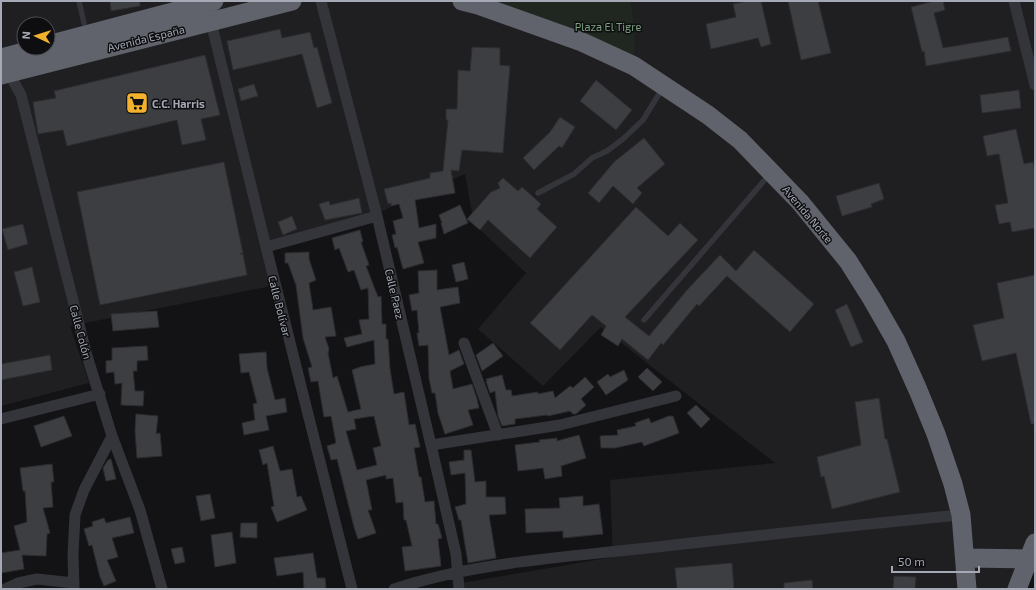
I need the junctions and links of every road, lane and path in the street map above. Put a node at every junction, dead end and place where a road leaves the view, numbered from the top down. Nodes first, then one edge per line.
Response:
1 (78, 1) edge
2 (214, 1) edge
3 (292, 1) edge
4 (321, 1) edge
5 (1014, 1) edge
6 (472, 2) edge
7 (211, 22) junction
8 (84, 23) dead end
9 (56, 44) edge
10 (25, 56) edge
11 (4, 68) edge
12 (665, 85) junction
13 (1035, 85) edge
14 (772, 172) junction
15 (538, 193) dead end
16 (377, 216) junction
17 (266, 247) junction
18 (644, 320) dead end
19 (464, 342) dead end
20 (100, 394) junction
21 (676, 396) dead end
22 (1, 419) edge
23 (498, 435) junction
24 (112, 436) junction
25 (431, 445) junction
26 (961, 515) junction
27 (1032, 551) edge
28 (965, 558) junction
29 (456, 572) junction
30 (74, 586) edge
31 (5, 589) edge
32 (162, 589) edge
33 (352, 589) edge
34 (394, 589) edge
35 (459, 589) edge
36 (967, 589) edge
37 (1017, 589) edge

1 - 8 lane
2 - 9 highway, Avenida España
3 - 7 highway, Avenida España
4 - 16 street, Calle Paez
5 - 13 street
6 - 12 highway, Avenida Norte
7 - 11 highway, Avenida España
7 - 17 street, Calle Bolívar
10 - 11 highway
11 - 20 street, Calle Colón
12 - 14 highway, Avenida Norte
12 - 15 lane
14 - 18 lane
14 - 26 highway, Avenida Norte
16 - 17 street
16 - 25 street, Calle Paez
17 - 33 street, Calle Bolívar
19 - 23 street
20 - 22 street
20 - 24 street, Calle Colón
21 - 23 street
23 - 25 street
24 - 30 street
24 - 32 street, Calle Colón
25 - 29 street, Calle Paez
26 - 28 highway, Avenida Norte
26 - 29 street
27 - 28 highway
27 - 37 highway
28 - 36 highway, Avenida Norte
29 - 34 street
29 - 35 street, Calle Paez
30 - 31 street

